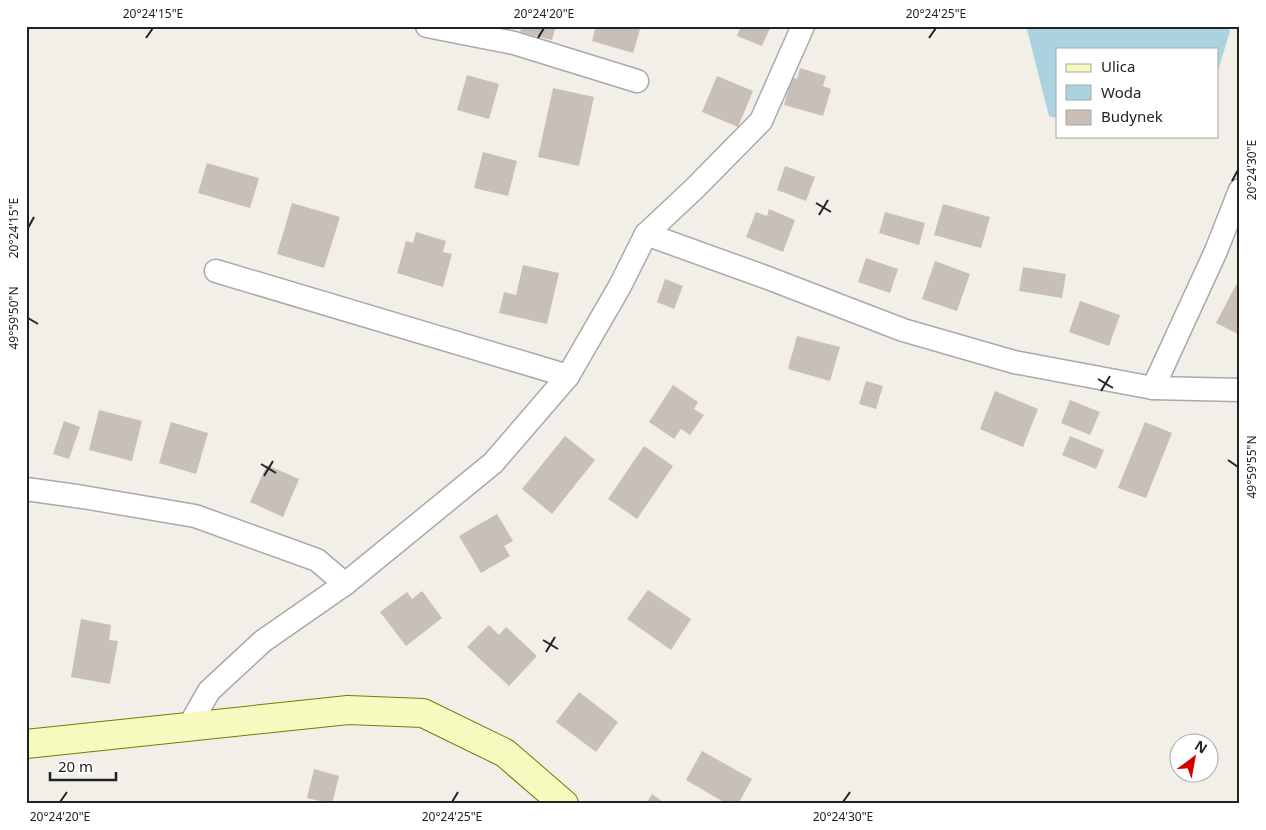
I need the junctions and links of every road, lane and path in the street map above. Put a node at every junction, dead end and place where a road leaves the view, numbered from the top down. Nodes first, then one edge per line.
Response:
1 (427, 26) edge
2 (803, 26) edge
3 (637, 81) dead end
4 (1240, 190) edge
5 (646, 234) junction
6 (216, 271) dead end
7 (568, 376) junction
8 (1153, 388) junction
9 (1240, 390) edge
10 (26, 489) edge
11 (344, 584) junction
12 (188, 728) junction
13 (26, 744) edge
14 (564, 804) edge

1 - 3 street
2 - 5 street
4 - 8 street
5 - 7 street
5 - 8 street
6 - 7 street
7 - 11 street
8 - 9 street
10 - 11 street
11 - 12 street
12 - 13 street
12 - 14 street

